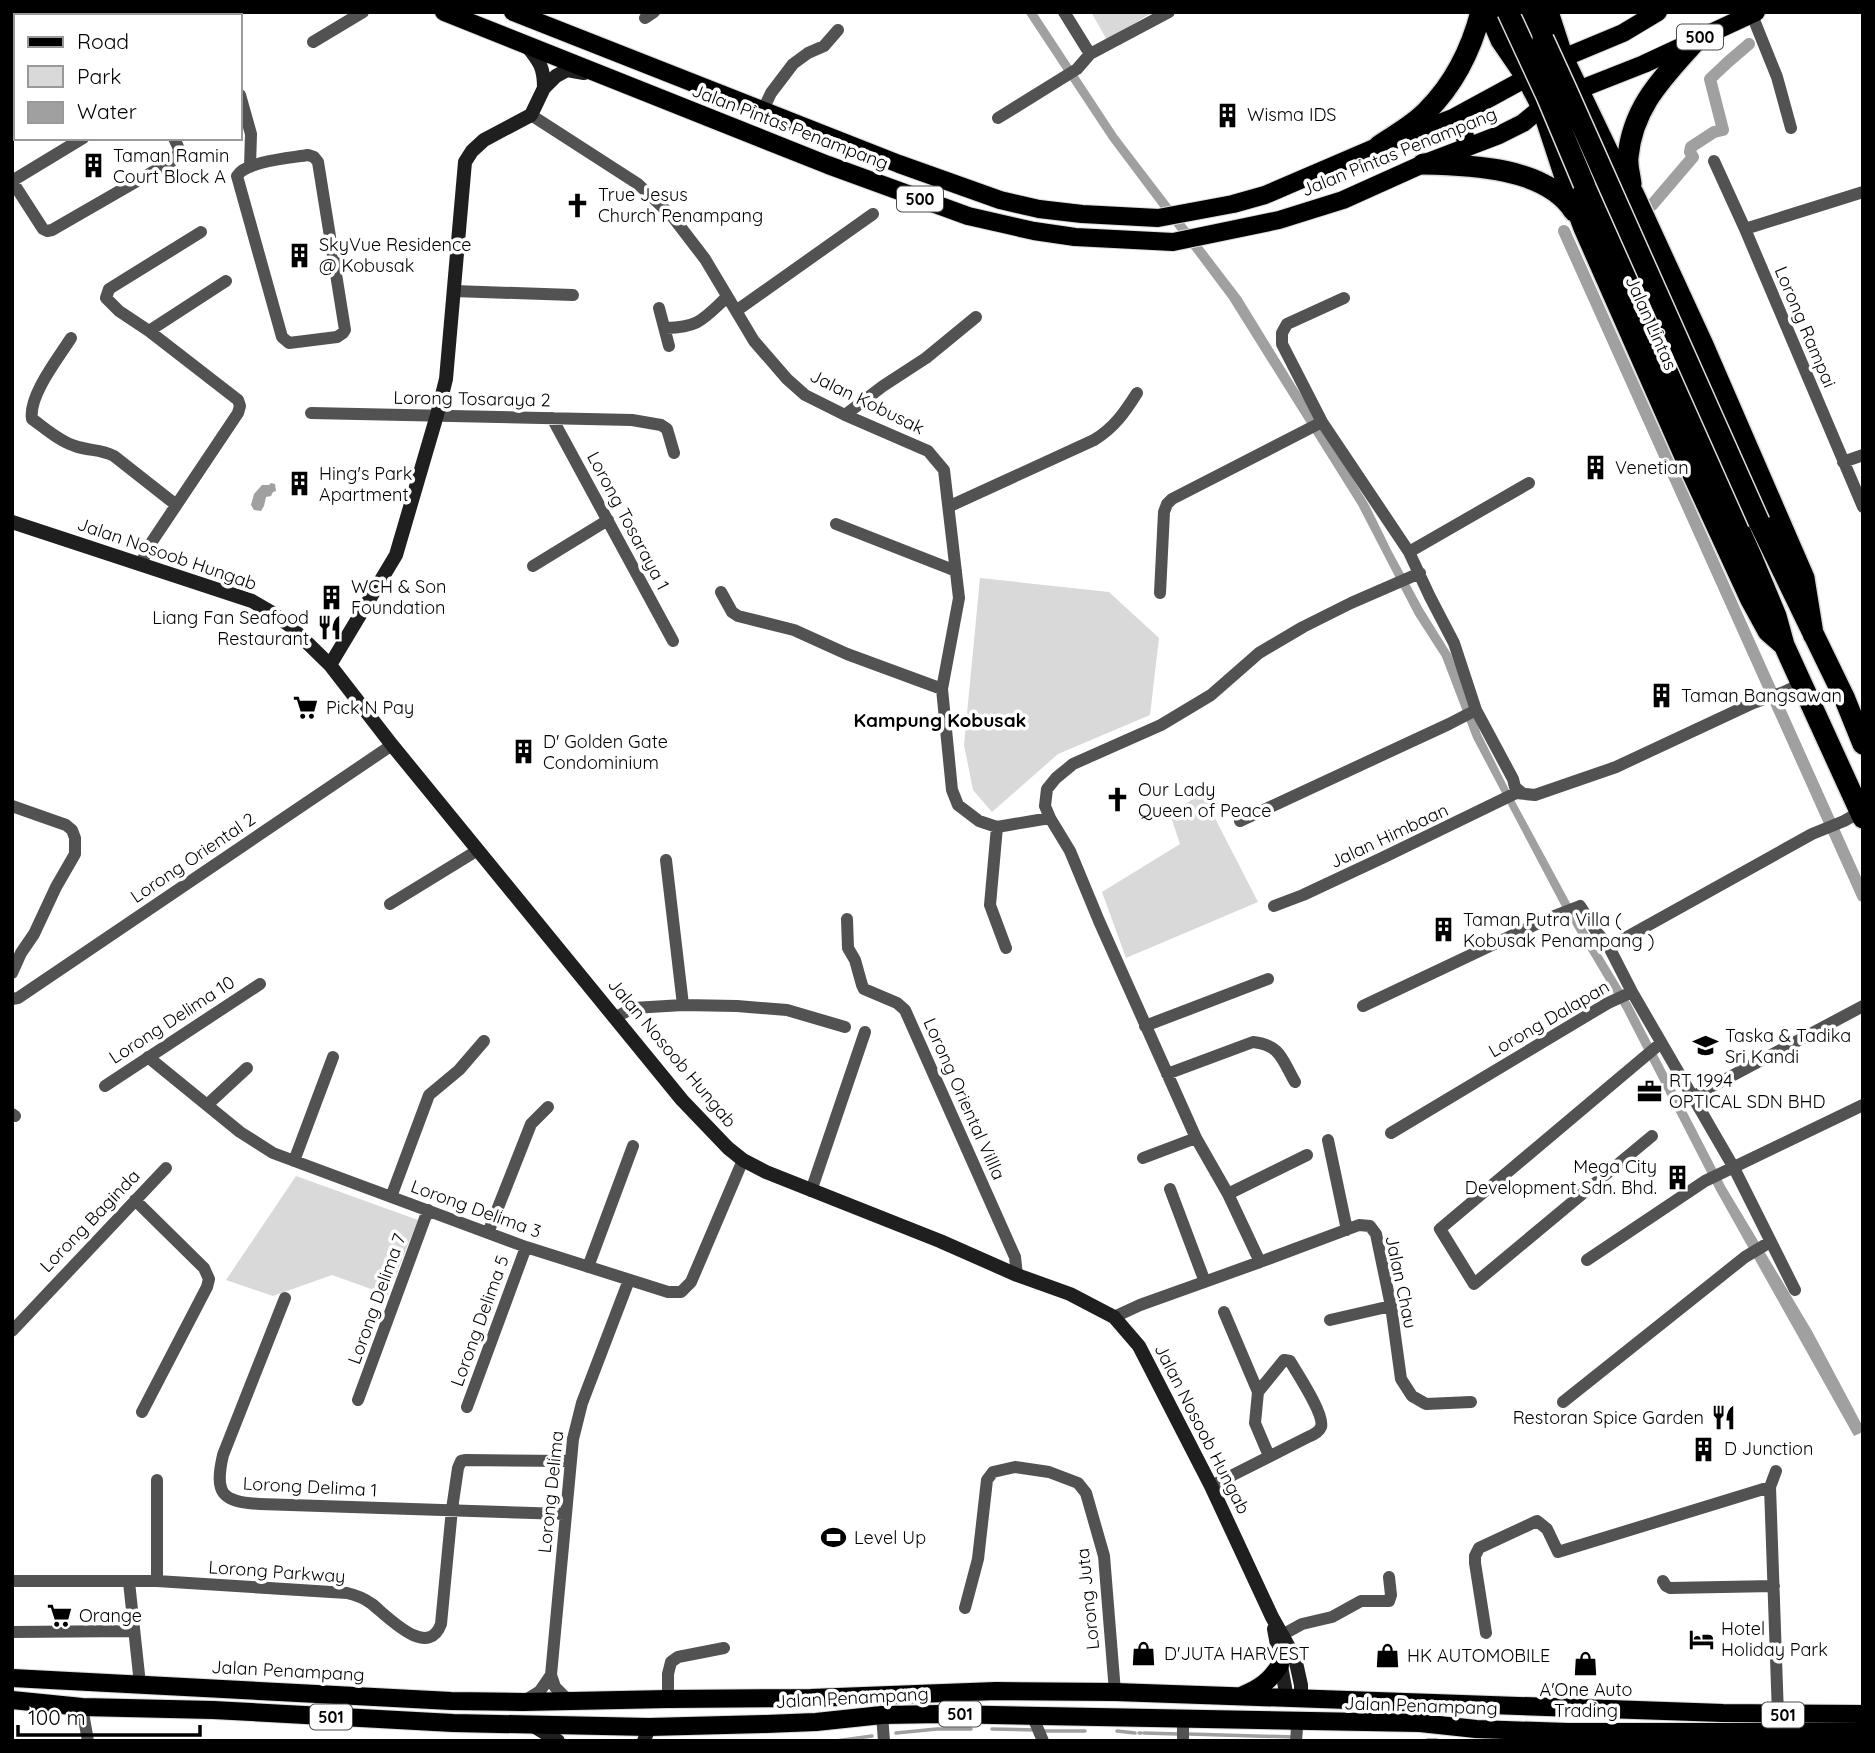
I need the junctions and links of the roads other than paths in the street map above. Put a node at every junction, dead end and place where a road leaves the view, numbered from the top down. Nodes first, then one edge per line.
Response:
1 (363, 12) edge
2 (444, 12) edge
3 (513, 12) edge
4 (1064, 12) edge
5 (1170, 12) edge
6 (1658, 12) edge
7 (1542, 13) edge
8 (1754, 14) edge
9 (1493, 15) edge
10 (535, 18) edge
11 (838, 30) dead end
12 (1699, 37) junction
13 (313, 42) dead end
14 (527, 46) junction
15 (1090, 54) junction
16 (1563, 58) junction
17 (598, 75) junction
18 (1527, 78) junction
19 (544, 88) junction
20 (1558, 95) junction
21 (242, 102) edge
22 (763, 110) junction
23 (531, 115) junction
24 (998, 118) dead end
25 (1453, 118) junction
26 (1791, 128) dead end
27 (251, 134) junction
28 (80, 140) edge
29 (175, 140) edge
30 (1379, 146) junction
31 (1467, 148) junction
32 (1609, 154) junction
33 (269, 161) junction
34 (1714, 161) dead end
35 (1423, 164) junction
36 (250, 167) junction
37 (1564, 174) junction
38 (12, 181) edge
39 (1863, 192) edge
40 (1633, 193) junction
41 (873, 214) dead end
42 (1584, 228) junction
43 (1745, 229) junction
44 (201, 232) dead end
45 (226, 281) dead end
46 (454, 291) junction
47 (573, 295) dead end
48 (727, 297) junction
49 (1344, 298) dead end
50 (659, 308) dead end
51 (736, 311) junction
52 (976, 317) dead end
53 (666, 328) junction
54 (149, 331) junction
55 (71, 338) dead end
56 (669, 346) dead end
57 (1137, 393) dead end
58 (312, 413) dead end
59 (437, 415) junction
60 (845, 415) junction
61 (552, 418) junction
62 (1317, 424) junction
63 (674, 453) dead end
64 (1863, 455) edge
65 (1843, 462) junction
66 (1529, 482) dead end
67 (175, 504) junction
68 (950, 506) junction
69 (1863, 507) edge
70 (608, 520) junction
71 (12, 522) edge
72 (836, 524) dead end
73 (1409, 552) junction
74 (141, 564) junction
75 (533, 566) dead end
76 (956, 571) junction
77 (1414, 575) junction
78 (721, 592) dead end
79 (1160, 593) dead end
80 (1813, 634) junction
81 (673, 641) dead end
82 (1784, 645) junction
83 (330, 666) junction
84 (1792, 688) junction
85 (942, 689) junction
86 (1476, 710) junction
87 (1859, 735) edge
88 (392, 744) junction
89 (1519, 793) junction
90 (12, 806) edge
91 (1856, 817) edge
92 (1051, 818) junction
93 (1240, 821) dead end
94 (998, 827) junction
95 (478, 850) junction
96 (666, 860) dead end
97 (390, 904) dead end
98 (1274, 906) dead end
99 (847, 919) dead end
100 (1609, 947) junction
101 (1006, 948) dead end
102 (12, 973) edge
103 (1268, 979) dead end
104 (260, 984) dead end
105 (1632, 992) junction
106 (12, 999) edge
107 (683, 1005) junction
108 (1363, 1006) dead end
109 (1863, 1006) edge
110 (616, 1017) junction
111 (1145, 1026) junction
112 (845, 1027) dead end
113 (865, 1032) dead end
114 (484, 1041) dead end
115 (1659, 1045) junction
116 (333, 1056) dead end
117 (148, 1057) junction
118 (247, 1068) dead end
119 (1167, 1074) junction
120 (1294, 1082) dead end
121 (104, 1086) dead end
122 (1694, 1096) junction
123 (207, 1105) junction
124 (1863, 1105) edge
125 (548, 1107) dead end
126 (1391, 1133) dead end
127 (1652, 1136) dead end
128 (1196, 1138) junction
129 (1328, 1140) dead end
130 (633, 1146) dead end
131 (1307, 1155) dead end
132 (1143, 1158) dead end
133 (743, 1160) junction
134 (294, 1161) junction
135 (166, 1168) dead end
136 (1734, 1168) junction
137 (1170, 1189) dead end
138 (811, 1191) junction
139 (1228, 1194) junction
140 (391, 1197) junction
141 (135, 1200) junction
142 (428, 1210) junction
143 (1347, 1230) junction
144 (488, 1233) junction
145 (1766, 1245) junction
146 (526, 1247) junction
147 (1587, 1260) dead end
148 (1260, 1262) junction
149 (588, 1266) junction
150 (1017, 1275) junction
151 (629, 1280) junction
152 (1205, 1282) junction
153 (1795, 1290) dead end
154 (285, 1298) dead end
155 (1391, 1306) junction
156 (1224, 1312) dead end
157 (1114, 1317) junction
158 (1330, 1320) dead end
159 (12, 1331) edge
160 (1258, 1392) junction
161 (358, 1400) dead end
162 (1471, 1402) dead end
163 (1563, 1402) dead end
164 (467, 1407) dead end
165 (142, 1412) dead end
166 (1269, 1456) junction
167 (570, 1461) junction
168 (1776, 1471) dead end
169 (157, 1480) dead end
170 (1211, 1486) junction
171 (1770, 1486) junction
172 (452, 1510) junction
173 (565, 1514) junction
174 (1390, 1577) dead end
175 (12, 1581) edge
176 (129, 1581) junction
177 (157, 1581) junction
178 (1663, 1581) dead end
179 (1774, 1586) junction
180 (965, 1608) dead end
181 (1272, 1617) junction
182 (134, 1631) junction
183 (12, 1632) edge
184 (1486, 1633) dead end
185 (1282, 1635) junction
186 (724, 1648) dead end
187 (1280, 1665) junction
188 (551, 1675) junction
189 (12, 1678) edge
190 (140, 1684) junction
191 (231, 1690) junction
192 (1115, 1692) junction
193 (1236, 1697) junction
194 (636, 1699) junction
195 (668, 1699) junction
196 (12, 1700) edge
197 (569, 1701) junction
198 (523, 1702) junction
199 (1294, 1706) junction
200 (82, 1707) junction
201 (244, 1713) junction
202 (1863, 1714) edge
203 (882, 1715) junction
204 (1032, 1715) junction
205 (1778, 1715) junction
206 (1184, 1719) junction
207 (531, 1724) junction
208 (1863, 1732) edge
209 (646, 1734) edge
210 (1703, 1736) edge
211 (88, 1741) edge
212 (558, 1741) edge
213 (884, 1741) edge
214 (1043, 1741) edge
215 (1183, 1741) edge
216 (1296, 1741) edge

1 - 13 street
2 - 14 main road, Jalan Pintas Penampang / 500
3 - 10 main road, Jalan Pintas Penampang / 500
4 - 15 street
5 - 15 street
6 - 16 main road, Jalan Pintas Penampang / 500
7 - 9 highway
7 - 16 highway, Jalan Lintas
7 - 20 highway, bridge
8 - 12 main road, Jalan Pintas Penampang / 500
8 - 26 street
9 - 18 highway, Jalan Lintas
9 - 20 highway, Jalan Lintas, bridge
9 - 30 highway
10 - 22 main road, Jalan Pintas Penampang / 500
11 - 22 street
12 - 20 main road, Jalan Pintas Penampang / 500
12 - 40 highway
14 - 17 main road, Jalan Pintas Penampang / 500
14 - 19 main road
15 - 24 street
16 - 18 main road, Jalan Pintas Penampang / 500
16 - 20 highway, Jalan Lintas
17 - 19 main road
17 - 35 main road, Jalan Pintas Penampang / 500
18 - 20 highway, Jalan Lintas
18 - 25 main road, Jalan Pintas Penampang / 500
19 - 23 main road
20 - 31 main road, Jalan Pintas Penampang / 500
20 - 32 highway, Jalan Lintas
20 - 37 highway, Jalan Lintas
20 - 80 highway, Jalan Lintas, bridge
20 - 82 highway, Jalan Lintas, bridge
21 - 27 street
22 - 30 main road, Jalan Pintas Penampang / 500
23 - 46 main road
23 - 48 street, Jalan Kobusak
25 - 30 main road, Jalan Pintas Penampang / 500
25 - 31 main road
27 - 33 street
27 - 36 street
28 - 38 street
29 - 38 street
31 - 35 main road, Jalan Pintas Penampang / 500
32 - 37 highway
32 - 40 highway, Jalan Lintas
33 - 36 street
33 - 36 street
34 - 43 street, Lorong Rampai
35 - 42 highway
37 - 42 highway, Jalan Lintas
39 - 43 street
40 - 80 highway, Jalan Lintas
41 - 51 street
42 - 82 highway, Jalan Lintas
43 - 65 street, Lorong Rampai
44 - 54 street
45 - 54 street
46 - 47 street
46 - 59 main road
48 - 51 street, Jalan Kobusak
48 - 53 street
49 - 62 street
50 - 53 street
51 - 60 street, Jalan Kobusak
52 - 60 street
53 - 56 street
54 - 67 street
55 - 67 street
57 - 68 street
58 - 59 street, Lorong Tosaraya 2
59 - 61 street, Lorong Tosaraya 2
59 - 83 main road
60 - 68 street, Jalan Kobusak
61 - 63 street, Lorong Tosaraya 2
61 - 70 street, Lorong Tosaraya 1
62 - 73 street
62 - 79 street
64 - 65 street
65 - 69 street, Lorong Rampai
66 - 73 street
67 - 74 street
68 - 76 street, Jalan Kobusak
70 - 75 street
70 - 81 street, Lorong Tosaraya 1
71 - 74 main road, Jalan Nosoob Hungab
72 - 76 street
73 - 77 street
74 - 83 main road, Jalan Nosoob Hungab
76 - 85 street, Jalan Kobusak
77 - 86 street
77 - 92 street
78 - 85 street
80 - 87 highway, Jalan Lintas
82 - 84 highway, Jalan Lintas
83 - 88 main road, Jalan Nosoob Hungab
84 - 89 street
84 - 91 highway, Jalan Lintas
85 - 94 street, Jalan Kobusak
86 - 89 street
86 - 93 street
88 - 95 main road, Jalan Nosoob Hungab
88 - 106 street, Lorong Oriental 2
89 - 98 street, Jalan Himbaan
90 - 102 street
91 - 100 street
92 - 94 street
92 - 111 street
94 - 101 street
95 - 97 street
95 - 110 main road, Jalan Nosoob Hungab
96 - 107 street
99 - 150 street, Lorong Oriental Villla
100 - 105 street, Lorong Dalapan
100 - 108 street, Lorong Dalapan
103 - 111 street
104 - 117 street, Lorong Delima 10
105 - 115 street
105 - 126 street, Lorong Dalapan
107 - 110 street
107 - 112 street
109 - 122 street
110 - 133 main road, Jalan Nosoob Hungab
111 - 119 street
113 - 138 street
114 - 140 street
115 - 122 street
115 - 127 street
116 - 134 street
117 - 121 street, Lorong Delima 10
117 - 123 street, Lorong Delima 3
118 - 123 street
119 - 120 street
119 - 128 street
122 - 136 street
123 - 134 street, Lorong Delima 3
124 - 136 street
125 - 144 street
128 - 132 street
128 - 139 street
129 - 143 street
130 - 149 street
131 - 139 street
133 - 138 main road, Jalan Nosoob Hungab
133 - 151 street, Lorong Delima 3
134 - 140 street, Lorong Delima 3
135 - 141 street, Lorong Baginda
136 - 145 street
136 - 147 street
137 - 152 street
138 - 150 main road, Jalan Nosoob Hungab
139 - 148 street
140 - 142 street, Lorong Delima 3
141 - 159 street, Lorong Baginda
141 - 165 street
142 - 144 street, Lorong Delima 3
142 - 161 street, Lorong Delima 7
143 - 148 street, Jalan Chau
143 - 155 street, Jalan Chau
144 - 146 street, Lorong Delima 3
145 - 153 street
145 - 163 street
146 - 149 street, Lorong Delima 3
146 - 164 street, Lorong Delima 5
148 - 152 street, Jalan Chau
149 - 151 street, Lorong Delima 3
150 - 157 main road, Jalan Nosoob Hungab
151 - 167 street, Lorong Delima
152 - 157 street, Jalan Chau
154 - 172 street, Lorong Delima 1
155 - 158 street
155 - 162 street, Jalan Chau
156 - 160 street
157 - 170 main road, Jalan Nosoob Hungab
160 - 166 street
160 - 166 street
166 - 170 street
167 - 172 street
167 - 173 street, Lorong Delima
168 - 171 street
169 - 177 street
170 - 181 main road, Jalan Nosoob Hungab
171 - 179 street
171 - 184 street
172 - 173 street, Lorong Delima 1
172 - 177 street, Lorong Parkway
173 - 188 street, Lorong Delima
174 - 185 street
175 - 176 street, Lorong Parkway
176 - 177 street, Lorong Parkway
176 - 182 street
178 - 179 street
179 - 205 street
180 - 192 street, Lorong Juta
181 - 185 main road, Jalan Nosoob Hungab
181 - 187 main road, Jalan Nosoob Hungab
182 - 183 street
182 - 190 street
185 - 199 main road, Jalan Nosoob Hungab
186 - 195 street
187 - 193 main road
187 - 199 main road, Jalan Nosoob Hungab
188 - 197 street
188 - 198 street
189 - 190 main road, Jalan Penampang / 501
190 - 191 main road, Jalan Penampang / 501
191 - 198 main road, Jalan Penampang / 501
191 - 201 main road
192 - 193 main road, Jalan Penampang / 501
192 - 195 main road, Jalan Penampang / 501
193 - 199 main road, Jalan Penampang / 501
194 - 195 main road, Jalan Penampang / 501
194 - 197 main road, Jalan Penampang / 501
194 - 209 main road
196 - 200 main road, Jalan Penampang / 501
197 - 198 main road, Jalan Penampang / 501
199 - 205 main road, Jalan Penampang / 501
199 - 206 main road, Jalan Penampang / 501
199 - 210 main road, Jalan Penampang / 501
199 - 216 street
200 - 201 main road, Jalan Penampang / 501
200 - 211 street
201 - 207 main road, Jalan Penampang / 501
202 - 205 main road, Jalan Penampang / 501
203 - 204 main road, Jalan Penampang / 501
203 - 209 main road, Jalan Penampang / 501
203 - 213 street
204 - 206 main road, Jalan Penampang / 501
204 - 214 street
206 - 215 street
207 - 209 main road, Jalan Penampang / 501
207 - 212 main road
208 - 210 main road, Jalan Penampang / 501

